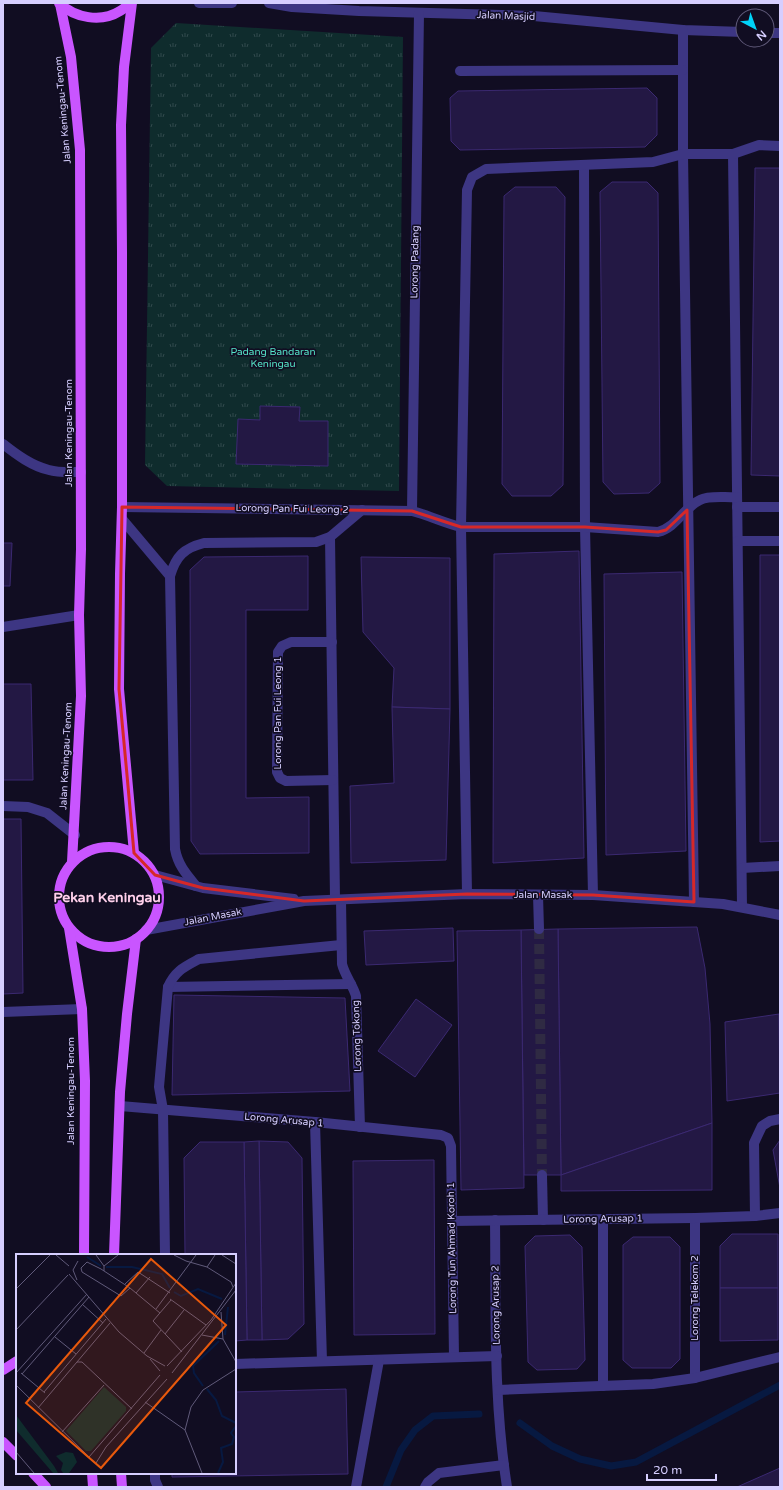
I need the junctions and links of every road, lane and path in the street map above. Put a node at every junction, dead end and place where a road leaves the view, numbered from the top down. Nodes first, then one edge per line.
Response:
1 (131, 3) edge
2 (199, 3) edge
3 (232, 3) edge
4 (269, 3) edge
5 (60, 4) edge
6 (419, 12) junction
7 (682, 30) junction
8 (735, 32) edge
9 (683, 70) junction
10 (460, 71) dead end
11 (780, 146) edge
12 (683, 154) junction
13 (733, 154) junction
14 (584, 165) junction
15 (3, 444) edge
16 (81, 472) junction
17 (737, 502) junction
18 (122, 507) junction
19 (780, 507) edge
20 (362, 510) junction
21 (687, 510) junction
22 (412, 511) junction
23 (122, 519) junction
24 (585, 526) junction
25 (460, 527) junction
26 (330, 537) junction
27 (738, 541) junction
28 (780, 541) edge
29 (170, 576) junction
30 (80, 615) junction
31 (3, 627) edge
32 (332, 642) junction
33 (333, 780) junction
34 (3, 806) edge
35 (75, 835) junction
36 (134, 853) junction
37 (72, 862) junction
38 (780, 866) edge
39 (742, 868) junction
40 (155, 875) junction
41 (196, 886) junction
42 (467, 894) junction
43 (538, 895) junction
44 (593, 895) junction
45 (338, 899) junction
46 (304, 900) junction
47 (694, 902) junction
48 (742, 907) junction
49 (780, 915) edge
50 (69, 928) junction
51 (539, 929) tunnel mouth
52 (146, 930) junction
53 (136, 939) junction
54 (342, 945) junction
55 (351, 984) junction
56 (168, 987) junction
57 (82, 1009) junction
58 (3, 1012) edge
59 (120, 1106) junction
60 (163, 1110) junction
61 (780, 1119) edge
62 (315, 1122) junction
63 (360, 1127) junction
64 (448, 1138) joint
65 (542, 1175) tunnel mouth
66 (780, 1213) edge
67 (755, 1216) junction
68 (695, 1218) junction
69 (603, 1219) junction
70 (495, 1220) junction
71 (543, 1220) junction
72 (452, 1221) junction
73 (84, 1254) edge
74 (114, 1254) edge
75 (165, 1254) edge
76 (497, 1356) junction
77 (454, 1357) junction
78 (780, 1357) edge
79 (379, 1360) junction
80 (322, 1361) junction
81 (16, 1362) edge
82 (236, 1364) edge
83 (3, 1370) edge
84 (695, 1378) junction
85 (603, 1386) junction
86 (498, 1390) junction
87 (3, 1442) edge
88 (16, 1455) edge
89 (504, 1465) junction
90 (34, 1474) edge
91 (92, 1474) edge
92 (121, 1474) edge
93 (155, 1474) edge
94 (46, 1487) edge
95 (92, 1487) edge
96 (122, 1487) edge
97 (158, 1487) edge
98 (356, 1487) edge
99 (425, 1487) edge
100 (507, 1487) edge

1 - 5 main road
1 - 18 main road
2 - 3 street
4 - 6 street, Jalan Masjid
5 - 16 main road, Jalan Keningau-Tenom
6 - 7 street, Jalan Masjid
6 - 22 street, Lorong Padang
7 - 8 street, Jalan Masjid
7 - 9 street
9 - 10 street
9 - 12 street
11 - 13 street
12 - 13 street
12 - 14 street
12 - 21 street
13 - 17 street
14 - 24 street
14 - 25 street
15 - 16 street
16 - 30 main road, Jalan Keningau-Tenom
17 - 19 street
17 - 21 street
17 - 27 street
18 - 20 street, Lorong Pan Fui Leong 2
18 - 23 main road
20 - 22 street
20 - 26 street, Lorong Pan Fui Leong 2
21 - 24 street
21 - 47 street
22 - 25 street
23 - 29 street
23 - 36 main road
24 - 25 street
24 - 44 street
25 - 42 street
26 - 29 street, Lorong Pan Fui Leong 2
26 - 32 street
27 - 28 street
27 - 39 street
29 - 41 street, Lorong Pan Fui Leong 2
30 - 31 street
30 - 35 main road, Jalan Keningau-Tenom
32 - 33 street
32 - 33 street, Lorong Pan Fui Leong 1
33 - 45 street
34 - 35 street
35 - 37 main road, Jalan Keningau-Tenom
36 - 37 main road
36 - 40 main road
37 - 50 main road
38 - 39 street
39 - 48 street
40 - 41 street, Jalan Masak
40 - 52 main road
41 - 46 street, Jalan Masak
42 - 43 street, Jalan Masak
42 - 45 street, Jalan Masak
43 - 44 street, Jalan Masak
43 - 51 street
44 - 47 street, Jalan Masak
45 - 46 street, Jalan Masak
45 - 54 street, Lorong Tokong
46 - 52 street, Jalan Masak
47 - 48 street, Jalan Masak
48 - 49 street, Jalan Masak
50 - 53 main road
50 - 57 main road, Jalan Keningau-Tenom
52 - 53 main road
53 - 59 main road
54 - 55 street, Lorong Tokong
54 - 56 street
55 - 56 street
55 - 63 street, Lorong Tokong
56 - 60 street
57 - 58 street
57 - 73 main road, Jalan Keningau-Tenom
59 - 60 street, Lorong Arusap 1
59 - 74 main road
60 - 62 street, Lorong Arusap 1
60 - 75 street
61 - 67 street
62 - 63 street, Lorong Arusap 1
62 - 80 street
63 - 64 street, Lorong Arusap 1
64 - 72 street, Lorong Tun Ahmad Koroh 1
65 - 71 street
66 - 67 street, Lorong Arusap 1
67 - 68 street, Lorong Arusap 1
68 - 69 street, Lorong Arusap 1
68 - 84 street, Lorong Telekom 2
69 - 71 street, Lorong Arusap 1
69 - 85 street
70 - 71 street, Lorong Arusap 1
70 - 72 street, Lorong Arusap 1
70 - 76 street, Lorong Arusap 2
72 - 77 street, Lorong Tun Ahmad Koroh 1
76 - 77 street
76 - 86 street, Lorong Arusap 2
77 - 79 street
78 - 84 street
79 - 80 street
79 - 98 street
80 - 82 street
81 - 83 main road
84 - 85 street
85 - 86 street
86 - 89 street, Lorong Arusap 2
87 - 88 main road
89 - 99 street
89 - 100 street, Lorong Arusap 2
90 - 94 main road
91 - 95 main road
92 - 96 main road
93 - 97 street

